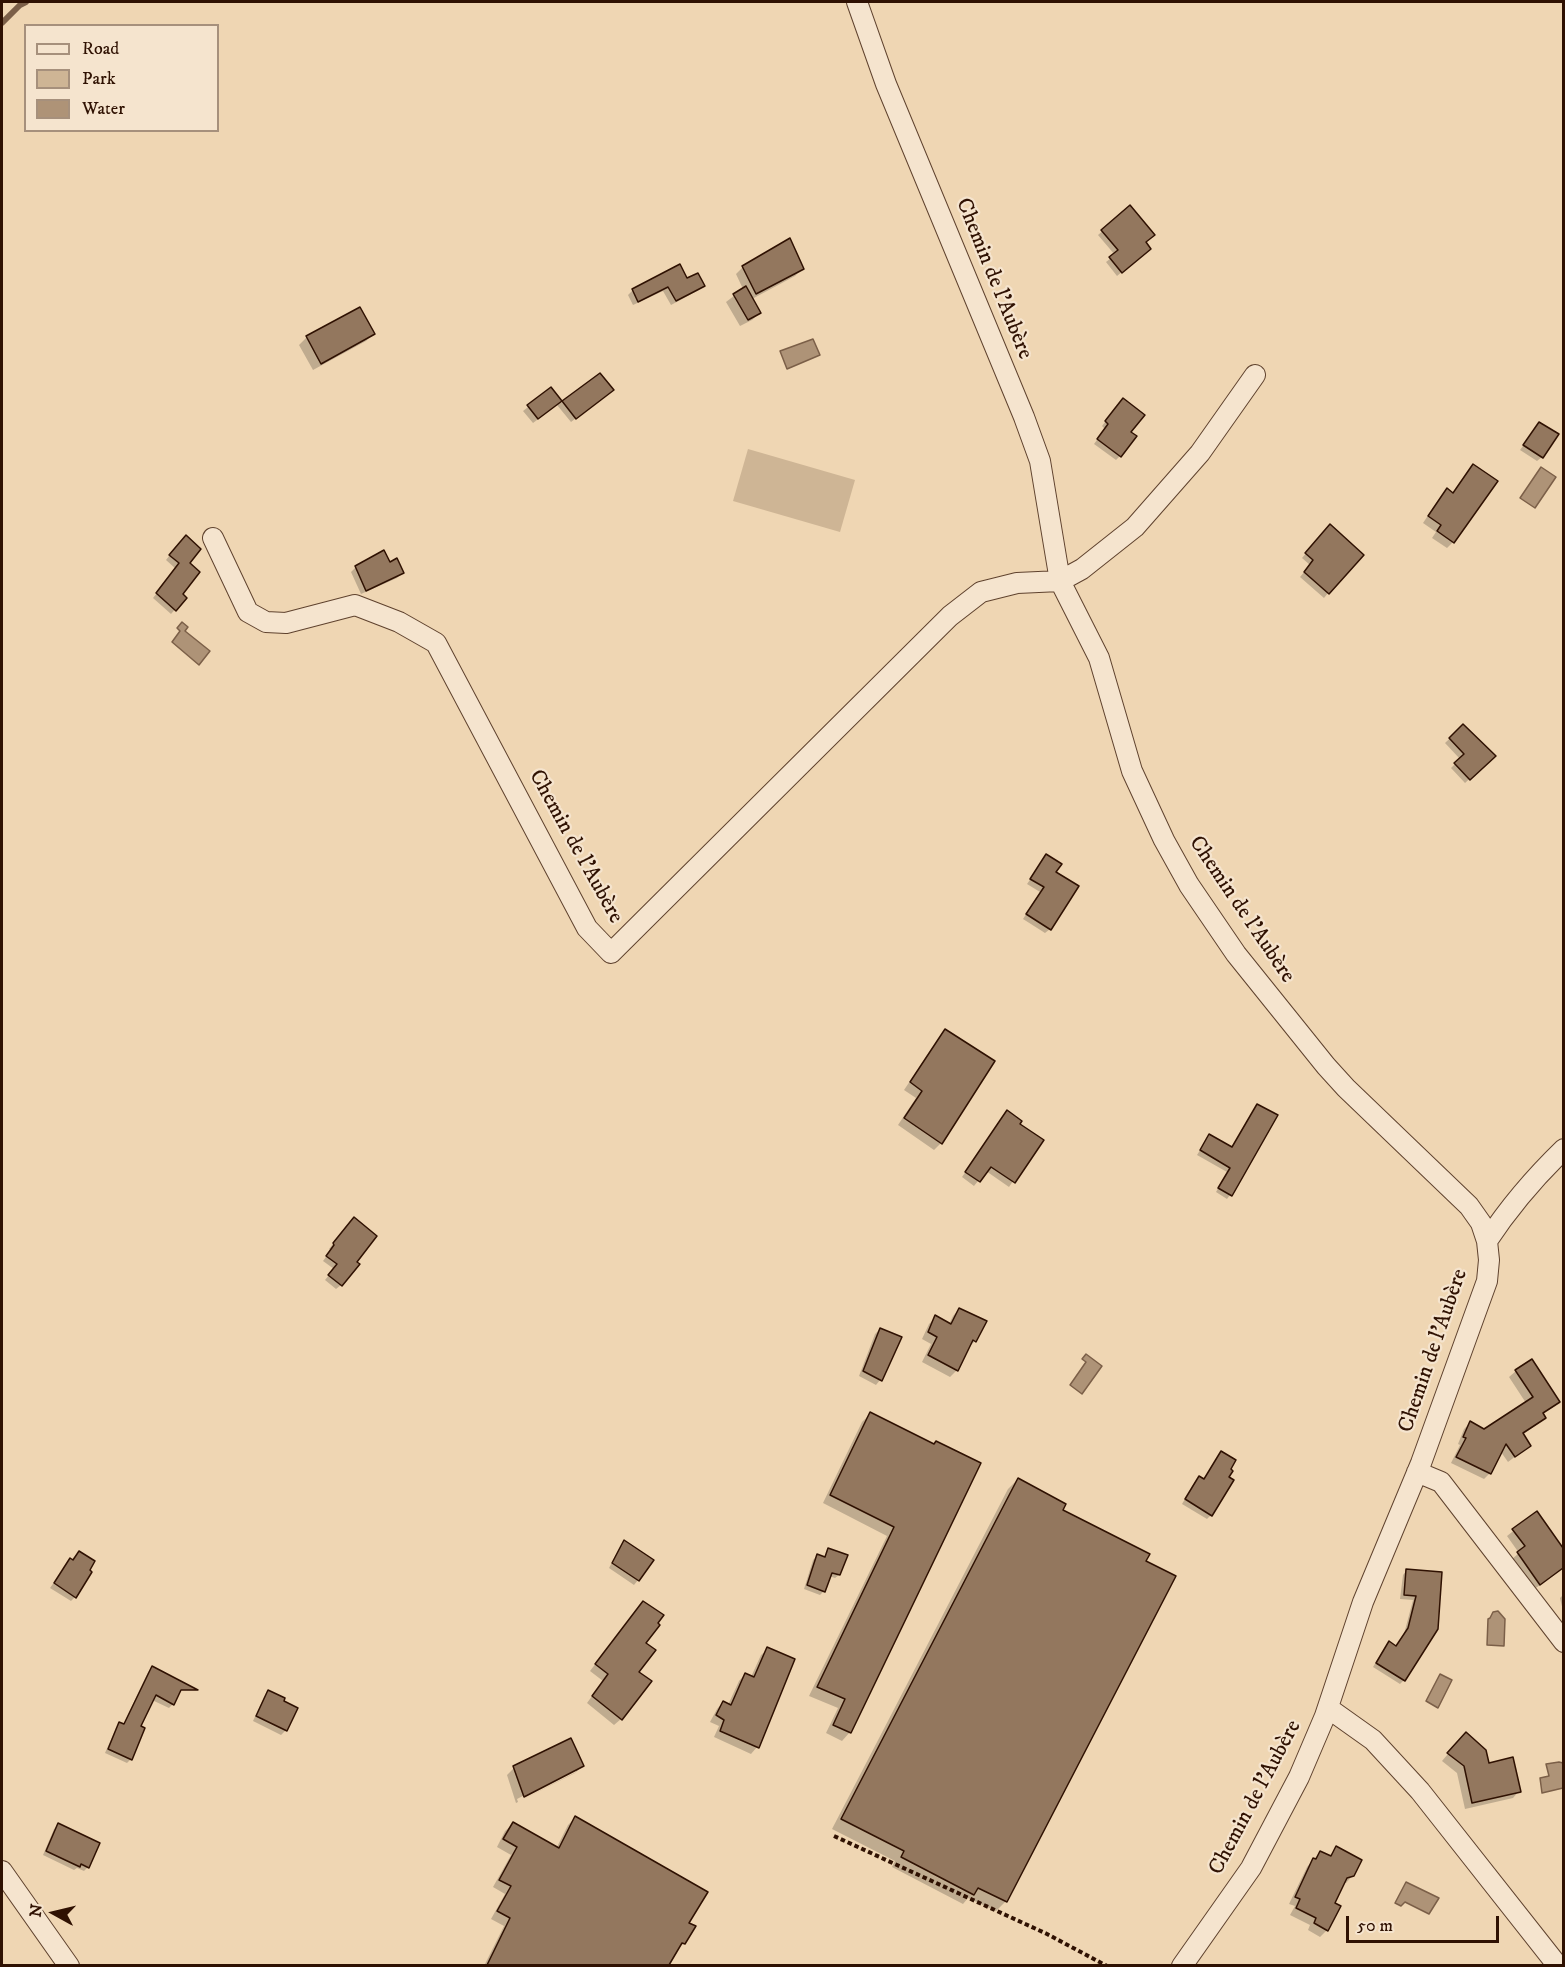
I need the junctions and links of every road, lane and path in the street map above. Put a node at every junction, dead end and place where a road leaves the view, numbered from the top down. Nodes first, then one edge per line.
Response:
1 (857, 2) edge
2 (1255, 375) dead end
3 (213, 538) dead end
4 (1060, 581) junction
5 (1563, 1149) edge
6 (1487, 1241) junction
7 (1417, 1472) junction
8 (1563, 1642) edge
9 (1328, 1708) junction
10 (834, 1836) dead end
11 (2, 1871) edge
12 (69, 1965) edge
13 (1107, 1965) edge
14 (1182, 1965) edge
15 (1558, 1965) edge

1 - 4 street, Chemin de l'Aubère
2 - 4 street
3 - 4 street, Chemin de l'Aubère
4 - 6 street, Chemin de l'Aubère
5 - 6 street
6 - 7 street, Chemin de l'Aubère
7 - 8 street
7 - 9 street, Chemin de l'Aubère
9 - 14 street, Chemin de l'Aubère
9 - 15 street
10 - 13 path
11 - 12 street

